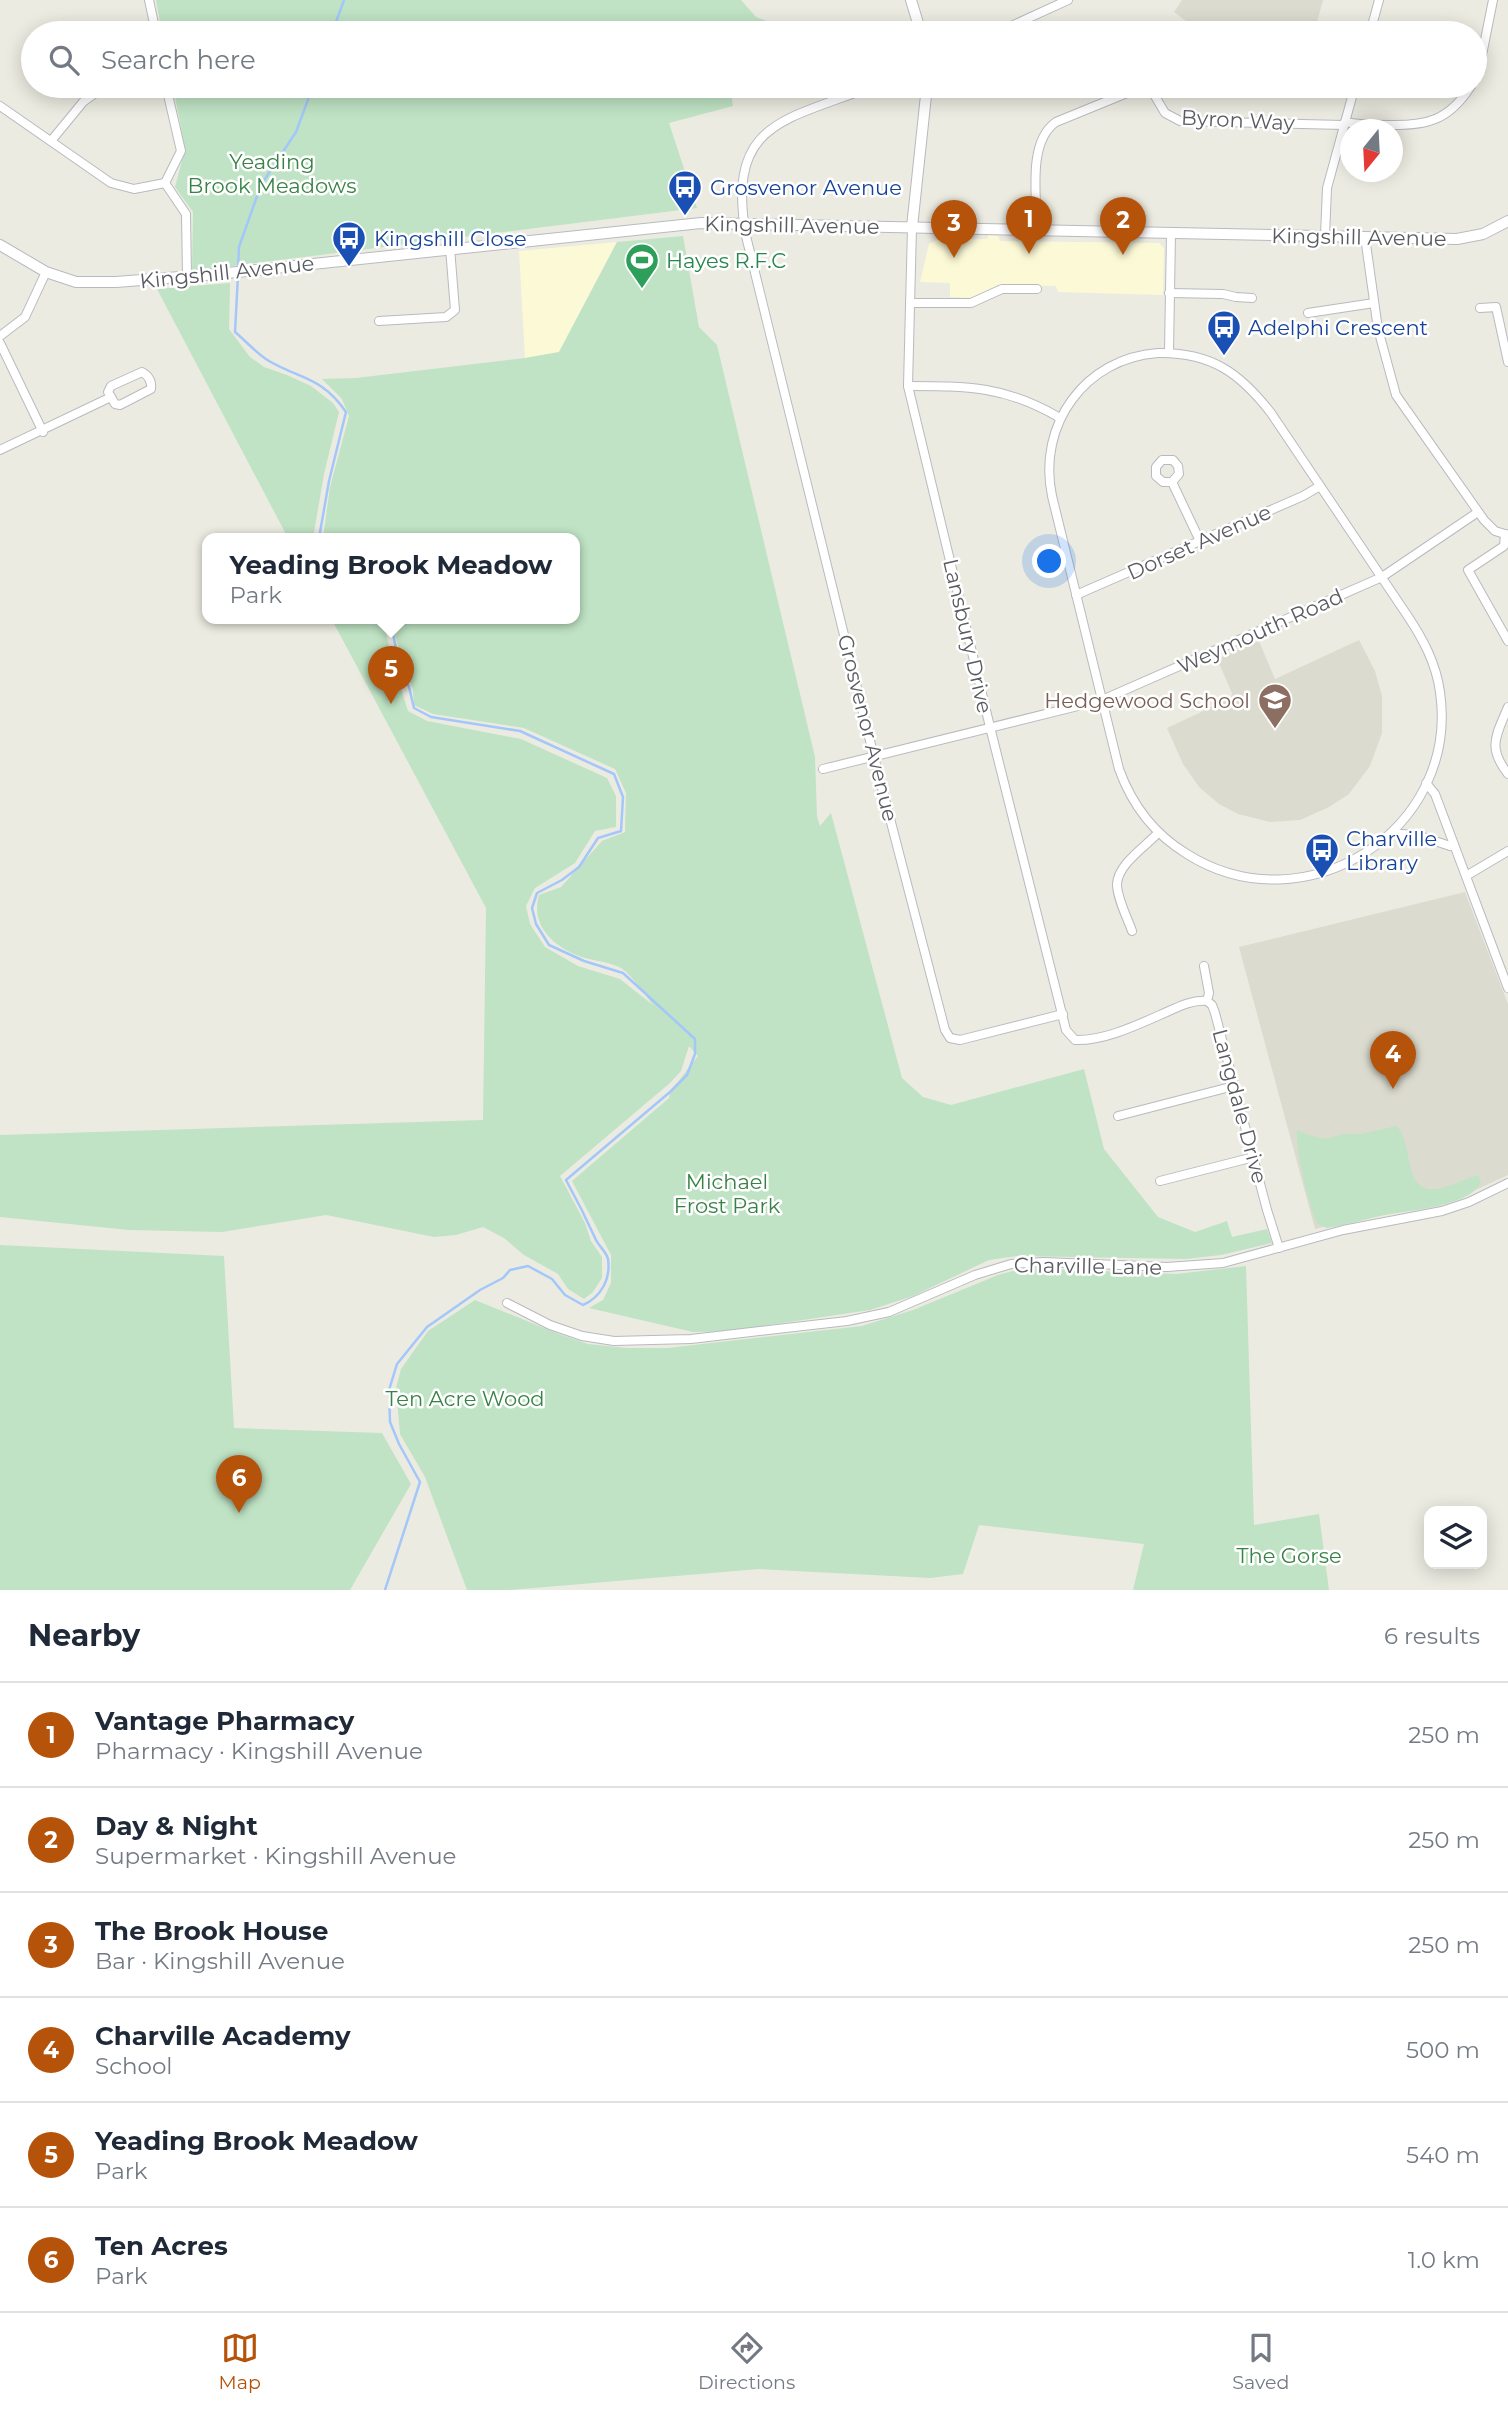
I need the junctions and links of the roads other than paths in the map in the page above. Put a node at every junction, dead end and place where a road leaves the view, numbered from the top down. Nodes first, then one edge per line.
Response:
1 (149, 0) edge
2 (911, 0) edge
3 (1068, 0) edge
4 (1379, 0) edge
5 (1493, 0) edge
6 (153, 21) edge
7 (917, 21) edge
8 (1022, 21) edge
9 (1373, 21) edge
10 (1487, 30) edge
11 (89, 98) edge
12 (169, 98) edge
13 (842, 98) edge
14 (926, 98) edge
15 (1117, 98) edge
16 (1155, 98) edge
17 (1351, 98) edge
18 (1461, 98) edge
19 (0, 106) edge
20 (1345, 119) edge
21 (1340, 123) edge
22 (1403, 125) edge
23 (1340, 138) edge
24 (51, 141) junction
25 (165, 183) junction
26 (1508, 221) edge
27 (743, 223) junction
28 (912, 227) junction
29 (1037, 230) junction
30 (1171, 233) junction
31 (1325, 236) junction
32 (1365, 237) junction
33 (0, 245) edge
34 (450, 248) junction
35 (46, 272) junction
36 (187, 276) junction
37 (1037, 289) dead end
38 (1169, 293) junction
39 (1252, 298) dead end
40 (910, 303) junction
41 (1374, 303) junction
42 (1480, 308) dead end
43 (1308, 313) dead end
44 (379, 321) dead end
45 (0, 336) edge
46 (0, 343) edge
47 (1169, 352) junction
48 (1508, 362) edge
49 (908, 386) junction
50 (111, 397) junction
51 (1060, 418) junction
52 (43, 432) junction
53 (0, 450) edge
54 (1172, 482) dead end
55 (1320, 486) junction
56 (1478, 512) junction
57 (1507, 535) edge
58 (1200, 541) junction
59 (1382, 578) junction
60 (1076, 595) junction
61 (1508, 641) edge
62 (1102, 700) junction
63 (1508, 707) edge
64 (990, 727) junction
65 (874, 757) junction
66 (823, 769) dead end
67 (1508, 774) edge
68 (1426, 783) junction
69 (1158, 833) junction
70 (1393, 833) junction
71 (1454, 845) junction
72 (1508, 851) edge
73 (1466, 876) junction
74 (1132, 931) dead end
75 (1204, 966) dead end
76 (1508, 988) edge
77 (1207, 1001) junction
78 (1062, 1014) junction
79 (1234, 1086) junction
80 (1118, 1116) dead end
81 (1254, 1157) junction
82 (1160, 1181) dead end
83 (1508, 1183) edge
84 (1279, 1248) junction
85 (507, 1303) dead end

1 - 6 street
2 - 7 street
3 - 8 street
4 - 9 street
5 - 10 street
11 - 24 street
12 - 25 street
13 - 27 street, Grosvenor Avenue
14 - 28 street, Lansbury Drive
15 - 29 street
16 - 21 street, Byron Way
17 - 20 street
18 - 22 street, Byron Way
19 - 24 street
23 - 31 street
24 - 25 street
25 - 36 street
26 - 32 street, Kingshill Avenue
27 - 28 street, Kingshill Avenue
27 - 34 street, Kingshill Avenue
27 - 65 street, Grosvenor Avenue
28 - 29 street, Kingshill Avenue
28 - 40 street, Lansbury Drive
29 - 30 street, Kingshill Avenue
30 - 31 street, Kingshill Avenue
30 - 38 street
31 - 32 street, Kingshill Avenue
32 - 41 street
33 - 35 street, Kingshill Avenue
34 - 36 street, Kingshill Avenue
34 - 44 street
35 - 36 street, Kingshill Avenue
35 - 45 street
37 - 40 street
38 - 39 street
38 - 47 street
40 - 49 street, Lansbury Drive
41 - 43 street
41 - 56 street
42 - 48 street
46 - 52 street
47 - 51 street
47 - 55 street
49 - 51 street
49 - 64 street, Lansbury Drive
50 - 50 street
50 - 52 street
51 - 60 street
52 - 53 street
54 - 58 street
55 - 58 street, Dorset Avenue
55 - 59 street
56 - 57 street
56 - 59 street, Weymouth Road
57 - 61 street
58 - 60 street, Dorset Avenue
59 - 62 street, Weymouth Road
59 - 68 street
60 - 62 street
62 - 64 street, Weymouth Road
62 - 69 street
63 - 67 street
64 - 65 street, Weymouth Road
64 - 78 street, Lansbury Drive
65 - 66 street, Weymouth Road
65 - 78 street, Grosvenor Avenue
68 - 70 street
68 - 71 street
69 - 70 street
69 - 74 street
70 - 71 street
71 - 73 street
72 - 73 street
73 - 76 street
75 - 77 street, Langdale Drive
77 - 78 street, Lansbury Drive
77 - 79 street, Langdale Drive
79 - 80 street
79 - 81 street, Langdale Drive
81 - 82 street
81 - 84 street, Langdale Drive
83 - 84 street, Charville Lane
84 - 85 street, Charville Lane

